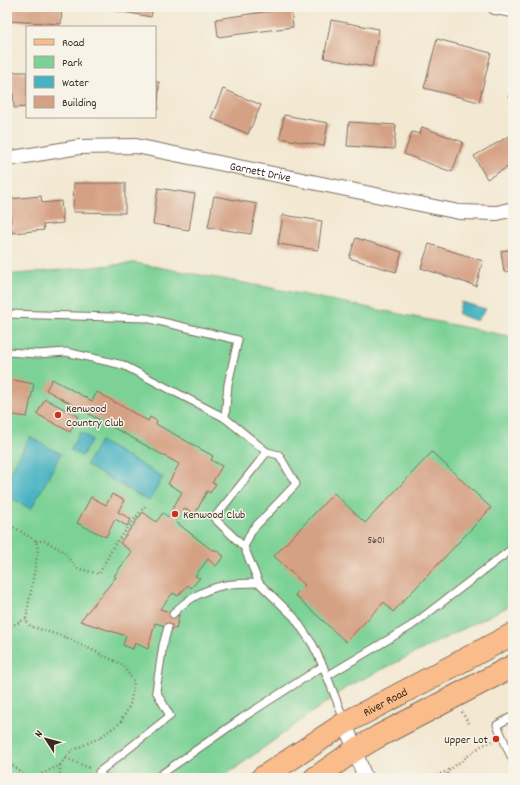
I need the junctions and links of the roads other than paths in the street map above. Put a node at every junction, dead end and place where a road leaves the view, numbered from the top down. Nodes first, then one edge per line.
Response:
1 (495, 7) edge
2 (513, 10) edge
3 (7, 159) edge
4 (513, 209) edge
5 (7, 314) edge
6 (7, 352) edge
7 (226, 418) junction
8 (267, 452) junction
9 (244, 547) junction
10 (513, 548) edge
11 (259, 583) junction
12 (173, 614) dead end
13 (168, 627) dead end
14 (513, 634) edge
15 (323, 666) junction
16 (513, 666) edge
17 (327, 676) junction
18 (513, 716) edge
19 (345, 723) junction
20 (355, 750) junction
21 (513, 761) edge
22 (104, 778) edge
23 (156, 778) edge
24 (262, 778) edge
25 (315, 778) edge
26 (365, 778) edge

1 - 2 street
3 - 4 street, Garnett Drive
5 - 7 lane
6 - 7 lane
7 - 8 lane
8 - 9 lane
8 - 9 lane
9 - 11 lane
10 - 17 lane
11 - 12 lane
11 - 15 lane
13 - 22 lane
14 - 19 main road, River Road
15 - 17 lane
15 - 23 lane
16 - 20 main road
17 - 19 lane
18 - 21 lane
19 - 20 street
19 - 24 main road, River Road
20 - 25 main road
20 - 26 street

